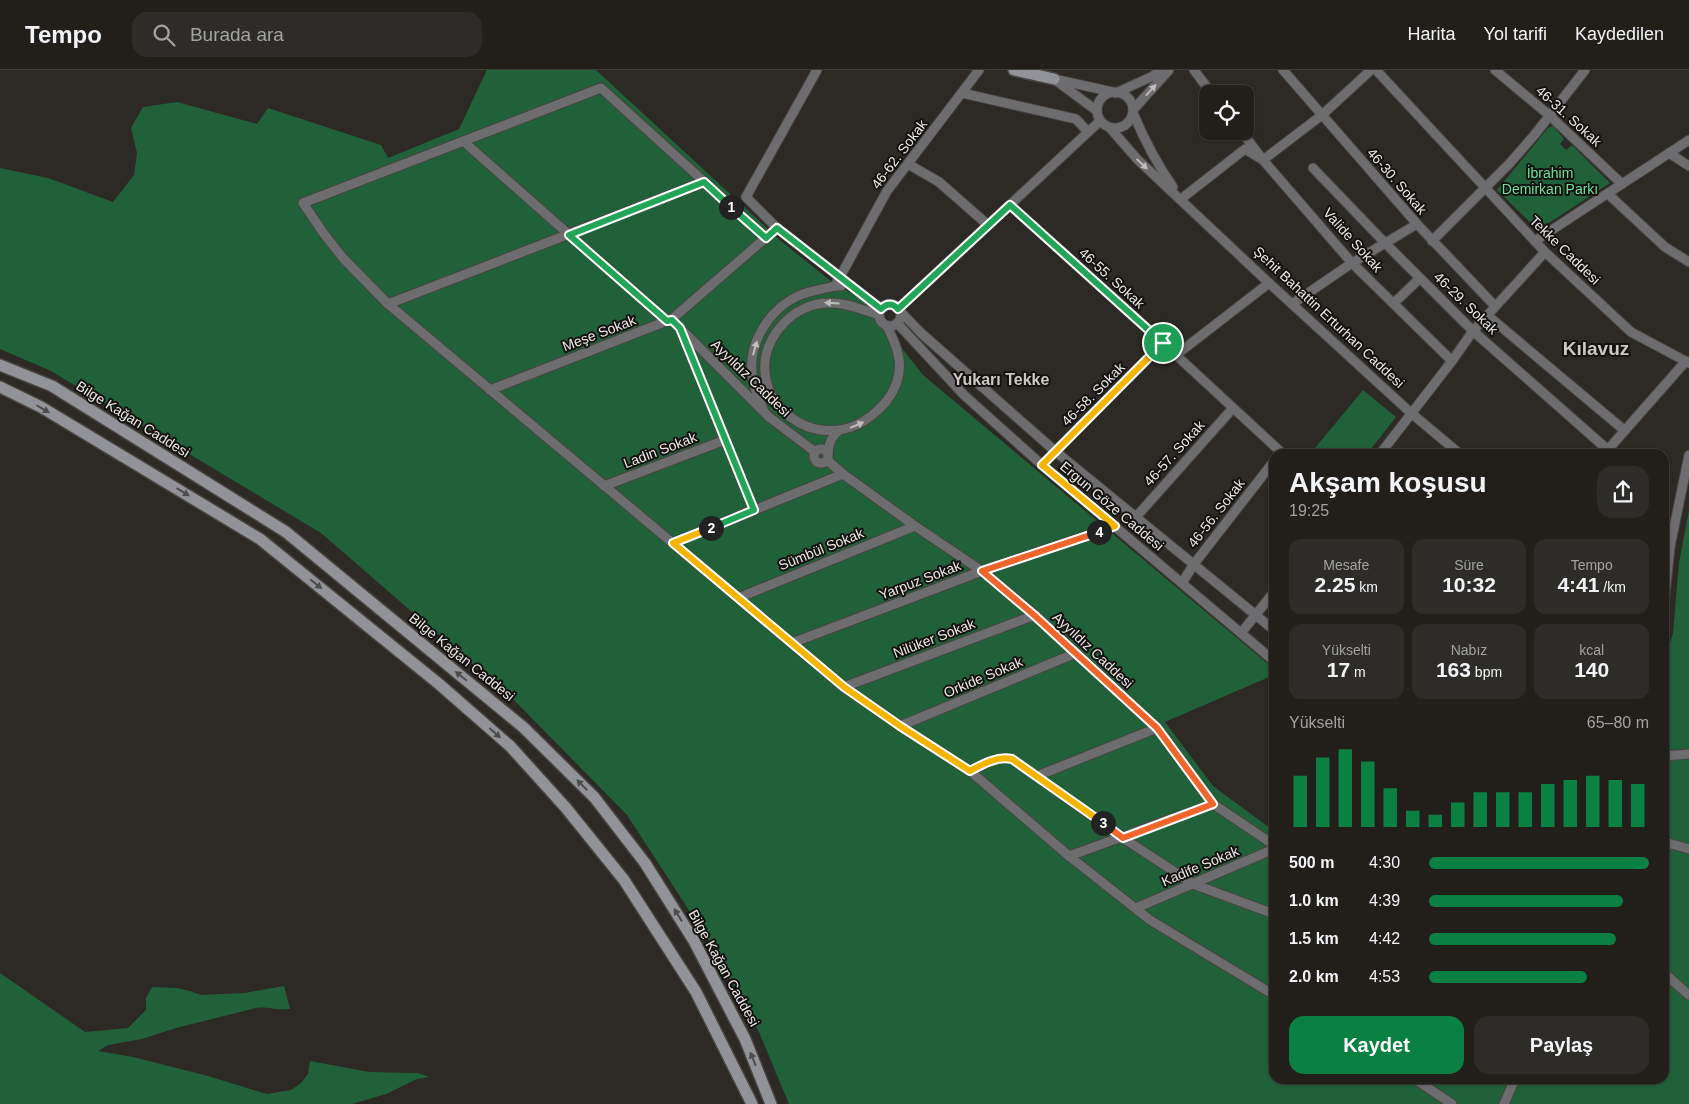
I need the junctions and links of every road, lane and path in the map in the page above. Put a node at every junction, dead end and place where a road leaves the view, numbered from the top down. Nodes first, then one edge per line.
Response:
1 (817, 70) edge
2 (980, 70) edge
3 (1014, 70) edge
4 (1162, 70) edge
5 (1169, 70) edge
6 (1194, 70) edge
7 (1283, 70) edge
8 (1371, 70) edge
9 (1376, 70) edge
10 (1495, 70) edge
11 (1586, 70) edge
12 (1054, 79) junction
13 (1205, 85) edge
14 (1114, 92) junction
15 (962, 93) junction
16 (1097, 110) junction
17 (1133, 111) junction
18 (1322, 115) junction
19 (1549, 115) junction
20 (1100, 121) junction
21 (1110, 128) junction
22 (1088, 132) junction
23 (1248, 140) edge
24 (1689, 140) edge
25 (463, 141) junction
26 (1669, 152) junction
27 (1263, 160) junction
28 (908, 164) junction
29 (1689, 166) edge
30 (1313, 168) dead end
31 (704, 182) junction
32 (1622, 184) junction
33 (1486, 188) junction
34 (1608, 194) junction
35 (1181, 199) junction
36 (1010, 205) junction
37 (1417, 224) junction
38 (988, 225) junction
39 (777, 228) junction
40 (569, 235) junction
41 (766, 238) junction
42 (1432, 241) junction
43 (1535, 241) junction
44 (1386, 244) junction
45 (1545, 252) junction
46 (1689, 262) edge
47 (1352, 263) junction
48 (841, 277) junction
49 (1420, 278) junction
50 (1269, 283) junction
51 (835, 286) junction
52 (854, 286) junction
53 (388, 304) junction
54 (1292, 304) junction
55 (1394, 304) junction
56 (1495, 306) junction
57 (899, 310) junction
58 (880, 312) junction
59 (1487, 315) junction
60 (669, 320) junction
61 (892, 324) junction
62 (680, 328) junction
63 (1473, 331) junction
64 (1163, 343) junction
65 (1176, 355) junction
66 (1452, 361) junction
67 (1687, 362) edge
68 (0, 365) edge
69 (962, 369) junction
70 (951, 381) junction
71 (976, 382) junction
72 (0, 386) edge
73 (490, 390) junction
74 (964, 395) junction
75 (1233, 408) junction
76 (763, 412) junction
77 (1411, 413) junction
78 (821, 430) junction
79 (840, 430) junction
80 (1624, 430) junction
81 (725, 440) junction
82 (1277, 449) edge
83 (1384, 449) edge
84 (1454, 449) edge
85 (1603, 449) edge
86 (1608, 449) edge
87 (1055, 451) junction
88 (823, 454) junction
89 (1689, 455) edge
90 (1042, 465) junction
91 (1688, 465) edge
92 (1269, 467) edge
93 (842, 474) junction
94 (604, 486) junction
95 (754, 510) junction
96 (1136, 517) junction
97 (915, 526) junction
98 (1115, 526) junction
99 (1669, 538) edge
100 (673, 543) junction
101 (1194, 564) junction
102 (982, 571) junction
103 (1182, 583) junction
104 (738, 598) junction
105 (1269, 598) edge
106 (1034, 615) junction
107 (1256, 615) junction
108 (1269, 626) edge
109 (1241, 633) junction
110 (792, 642) junction
111 (1076, 653) junction
112 (1269, 657) edge
113 (844, 687) junction
114 (900, 726) junction
115 (1157, 728) junction
116 (1689, 754) edge
117 (1669, 756) edge
118 (970, 771) junction
119 (1037, 776) junction
120 (1213, 804) junction
121 (1123, 838) junction
122 (1269, 842) edge
123 (1669, 843) edge
124 (1689, 849) edge
125 (1269, 850) edge
126 (1070, 856) junction
127 (1193, 884) junction
128 (1136, 908) junction
129 (1269, 912) edge
130 (1669, 977) edge
131 (1269, 993) edge
132 (1689, 995) edge
133 (1422, 1084) edge
134 (1513, 1084) edge
135 (752, 1104) edge
136 (771, 1104) edge
137 (1452, 1104) edge
138 (1504, 1104) edge

1 - 39 street
2 - 15 street, 46-62. Sokak
3 - 12 main road
4 - 14 street
17 -> 5 street
6 - 13 street
7 - 18 street, 46-30. Sokak
8 - 18 street
9 - 33 street, Tekke Caddesi
10 - 19 street, 46-31. Sokak
11 - 19 street
12 - 14 street
12 - 16 street
14 - 16 street
14 - 17 street
15 - 22 street
15 - 28 street, 46-62. Sokak
16 - 20 street
17 - 21 street
17 - 35 street, Şehit Bahattin Erturhan Caddesi
18 - 27 street
18 - 37 street, 46-30. Sokak
19 - 32 street, 46-31. Sokak
19 - 33 street
20 - 21 street
20 - 22 street
21 -> 35 street, Şehit Bahattin Erturhan Caddesi
22 - 36 street
23 - 27 street, Valide Sokak
24 - 26 street
25 - 31 street
25 - 40 street, Ayyıldız Caddesi
25 - 53 street
26 - 29 street
26 - 32 street
27 - 35 street
27 - 47 street, Valide Sokak
28 - 38 street
28 - 48 street, 46-62. Sokak
30 - 44 street, 46-29. Sokak
31 - 40 street
31 - 41 street
32 - 34 street
33 - 42 street
33 - 43 street, Tekke Caddesi
34 - 43 street
34 - 46 street
35 - 50 street, Şehit Bahattin Erturhan Caddesi
36 - 38 street
36 - 64 street, 46-55. Sokak
37 - 42 street, 46-30. Sokak
37 - 44 street
38 - 57 street
39 - 41 street, Meşe Sokak
39 - 48 street
40 - 53 street
40 - 60 street, Ayyıldız Caddesi
41 - 60 street, Meşe Sokak
42 - 56 street, 46-30. Sokak
43 - 45 street, Tekke Caddesi
44 - 47 street
44 - 49 street, 46-29. Sokak
45 - 56 street
45 - 67 street, Tekke Caddesi
47 - 54 street
47 - 55 street, Valide Sokak
48 - 51 street, 46-62. Sokak
48 - 52 street
49 - 55 street
49 - 63 street, 46-29. Sokak
50 - 54 street, Şehit Bahattin Erturhan Caddesi
50 - 65 street
51 - 52 street
76 -> 51 street
52 - 58 street
53 - 73 street
54 - 77 street, Şehit Bahattin Erturhan Caddesi
55 - 66 street, Valide Sokak
56 - 59 street
57 - 58 street
57 - 61 street
57 - 69 street, Ergun Göze Caddesi
58 - 61 street
58 -> 78 street
59 - 63 street
59 - 80 street, 46-29. Sokak
60 - 62 street, Ayyıldız Caddesi
60 - 73 street, Meşe Sokak
61 - 70 street, Ergun Göze Caddesi
79 -> 61 street
62 - 76 street, Ayyıldız Caddesi
62 - 81 street
63 - 66 street
63 - 85 street, 46-29. Sokak
64 - 65 street, 46-55. Sokak
64 - 87 street, 46-58. Sokak
65 - 75 street, 46-55. Sokak
66 - 77 street
67 - 80 street
136 -> 68 main road, Bilge Kağan Caddesi
69 - 70 street
69 - 71 street, Ergun Göze Caddesi
70 - 74 street, Ergun Göze Caddesi
71 - 74 street
71 - 87 street, Ergun Göze Caddesi
72 -> 135 main road
73 - 94 street
74 - 90 street, Ergun Göze Caddesi
75 - 82 street, 46-55. Sokak
75 - 96 street, 46-57. Sokak
76 - 88 street, Ayyıldız Caddesi
77 - 83 street
77 - 84 street, Şehit Bahattin Erturhan Caddesi
78 - 79 street
78 - 88 street
79 - 88 street
80 - 86 street
81 - 94 street, Ladin Sokak
81 - 95 street
87 - 90 street, 46-58. Sokak
87 - 96 street, Ergun Göze Caddesi
88 - 93 street, Ayyıldız Caddesi
89 - 91 street
90 - 98 street, Ergun Göze Caddesi
91 - 99 street
92 - 101 street, 46-56. Sokak
93 - 95 street
93 - 97 street, Ayyıldız Caddesi
94 - 100 street
95 - 100 street
96 - 101 street, Ergun Göze Caddesi
97 - 102 street, Ayyıldız Caddesi
97 - 104 street, Sümbül Sokak
98 - 102 street, Yarpuz Sokak
98 - 103 street, Ergun Göze Caddesi
100 - 104 street
101 - 103 street, 46-56. Sokak
101 - 107 street, Ergun Göze Caddesi
102 - 106 street, Ayyıldız Caddesi
102 - 110 street, Yarpuz Sokak
103 - 109 street, Ergun Göze Caddesi
104 - 110 street
105 - 107 street
106 - 111 street, Ayyıldız Caddesi
106 - 113 street, Nilüker Sokak
107 - 108 street, Ergun Göze Caddesi
107 - 109 street
109 - 112 street, Ergun Göze Caddesi
110 - 113 street
111 - 114 street, Orkide Sokak
111 - 115 street, Ayyıldız Caddesi
113 - 114 street
114 - 118 street
115 - 119 street
115 - 120 street, Ayyıldız Caddesi
116 - 117 street
118 - 119 street
118 - 126 street
119 - 121 street
120 - 121 street
120 - 122 street, Ayyıldız Caddesi
121 - 126 street
121 - 127 street
123 - 124 street
125 - 127 street, Kadife Sokak
126 - 128 street
127 - 128 street, Kadife Sokak
127 - 129 street
128 - 131 street
130 - 132 street
133 - 137 street
134 - 138 street

